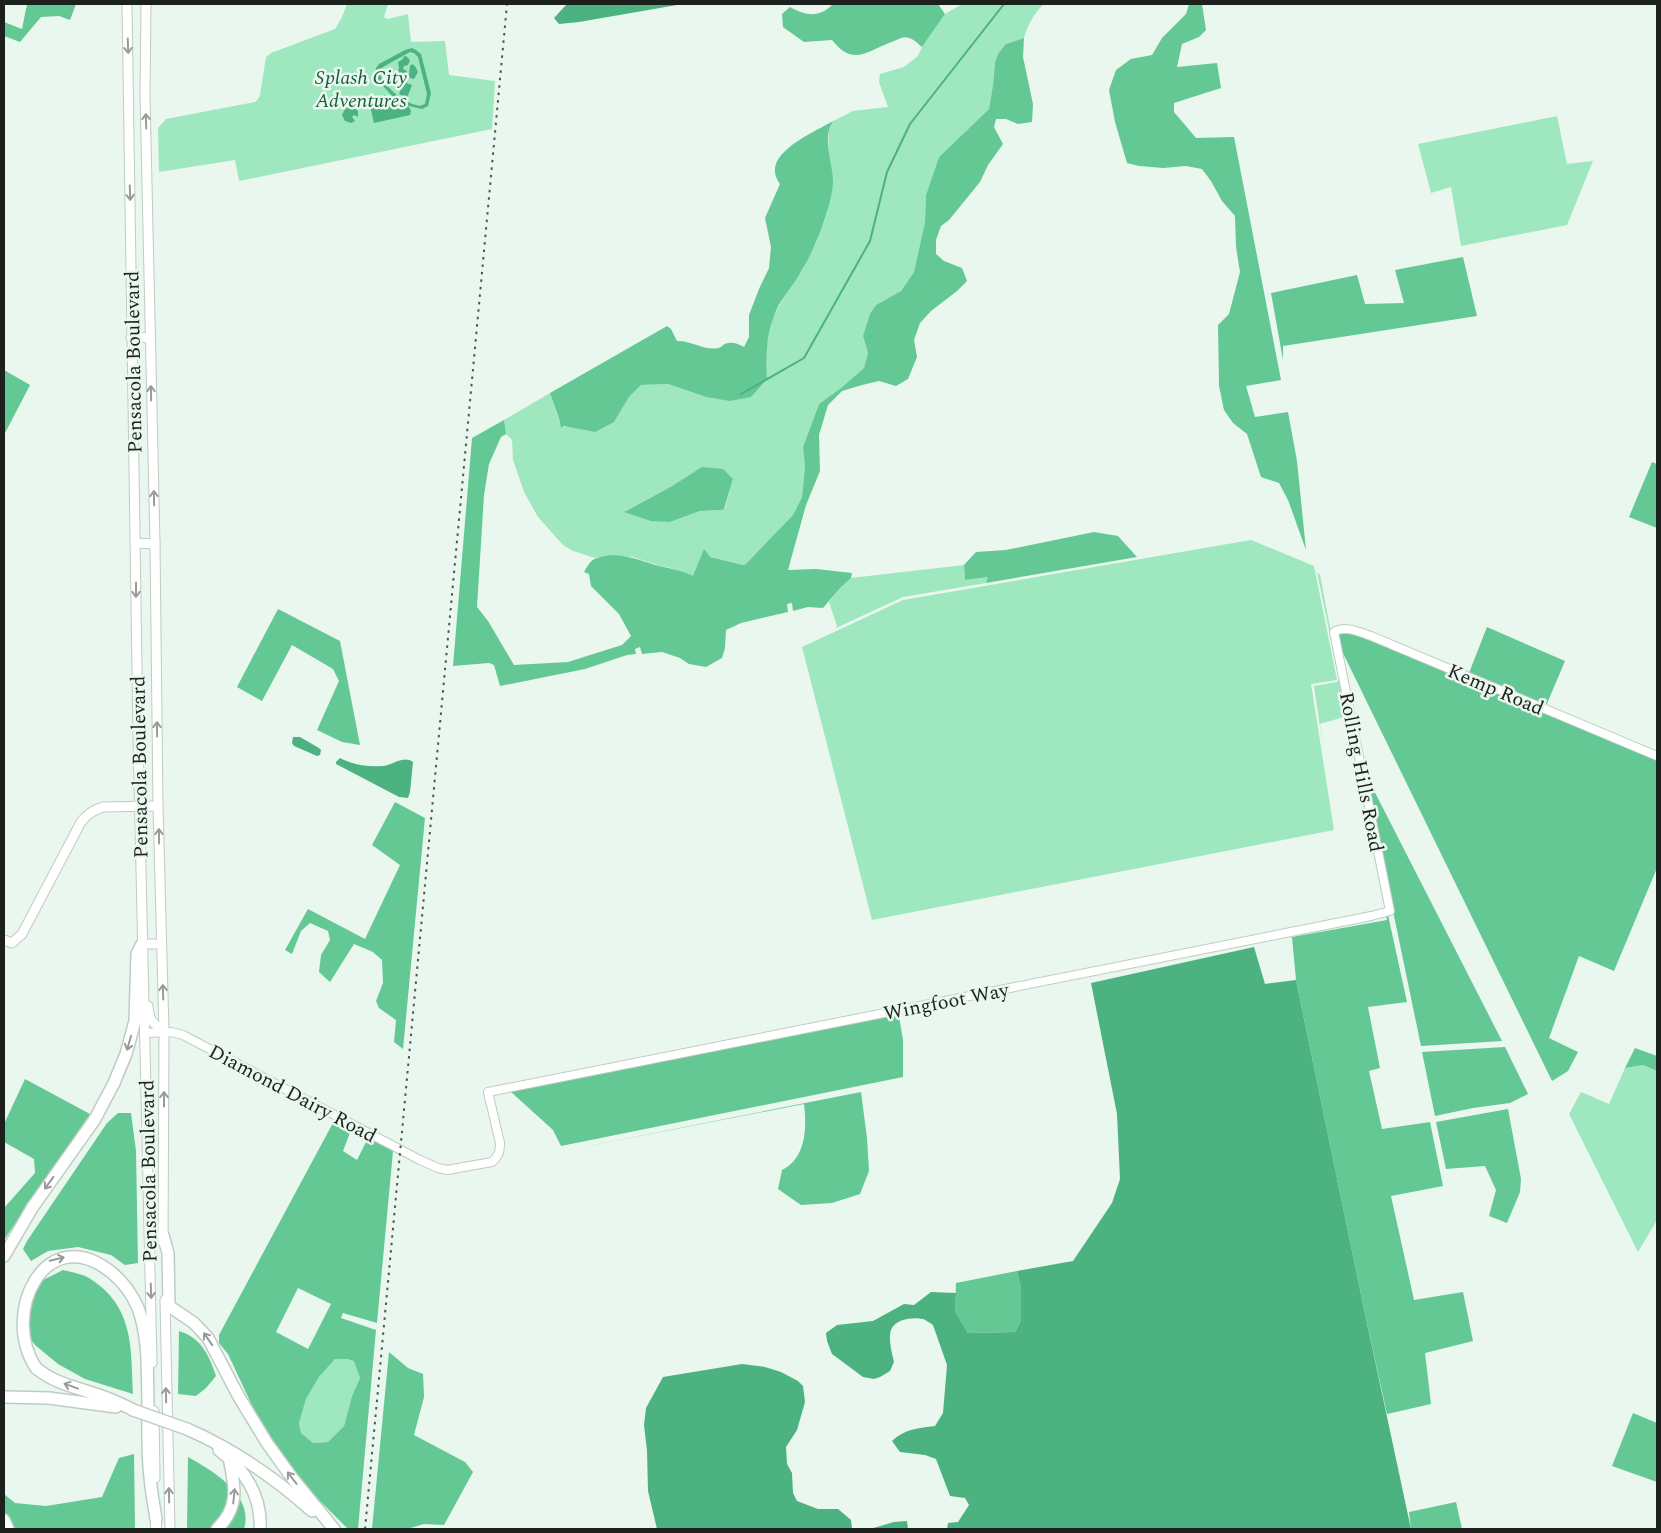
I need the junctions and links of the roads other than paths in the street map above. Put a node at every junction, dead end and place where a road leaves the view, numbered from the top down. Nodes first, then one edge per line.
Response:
1 (126, 4) edge
2 (146, 4) edge
3 (131, 337) junction
4 (150, 338) junction
5 (135, 469) junction
6 (153, 469) junction
7 (136, 543) junction
8 (155, 544) junction
9 (1334, 632) joint
10 (1657, 756) edge
11 (140, 806) junction
12 (158, 806) junction
13 (1390, 911) joint
14 (4, 940) edge
15 (145, 944) junction
16 (161, 944) junction
17 (164, 1032) junction
18 (144, 1033) junction
19 (502, 1089) junction
20 (492, 1109) junction
21 (163, 1236) junction
22 (4, 1256) edge
23 (22, 1282) dead end
24 (14, 1338) dead end
25 (4, 1396) edge
26 (133, 1410) junction
27 (187, 1428) junction
28 (229, 1458) junction
29 (4, 1520) edge
30 (156, 1524) edge
31 (8, 1529) edge
32 (170, 1529) edge
33 (217, 1529) edge
34 (260, 1529) edge
35 (332, 1529) edge

1 -> 3 main road, Pensacola Boulevard
4 -> 2 main road, Pensacola Boulevard
3 - 4 main road
3 - 5 main road, Pensacola Boulevard
6 -> 4 main road, Pensacola Boulevard
5 - 6 main road
5 - 7 main road, Pensacola Boulevard
8 -> 6 main road, Pensacola Boulevard
7 - 8 main road
7 -> 11 main road, Pensacola Boulevard
12 -> 8 main road, Pensacola Boulevard
9 - 10 street, Kemp Road
9 - 13 street, Rolling Hills Road
11 - 12 main road
11 - 14 main road
11 - 15 main road, Pensacola Boulevard
16 -> 12 main road, Pensacola Boulevard
13 - 19 street, Wingfoot Way
15 - 16 main road
15 - 17 main road
15 - 18 main road, Pensacola Boulevard
15 -> 22 highway
17 -> 16 main road, Pensacola Boulevard
17 - 18 street, Diamond Dairy Road
17 - 20 street, Diamond Dairy Road
21 -> 17 main road, Pensacola Boulevard
18 -> 30 main road, Pensacola Boulevard
19 - 20 street
19 - 20 street, Wingfoot Way
32 -> 21 main road, Pensacola Boulevard
35 -> 21 highway
23 -> 30 highway
26 -> 24 highway
25 - 26 highway
26 - 27 highway, bridge
27 - 28 highway
27 - 35 highway
33 -> 28 highway
28 - 34 highway
29 - 31 highway

